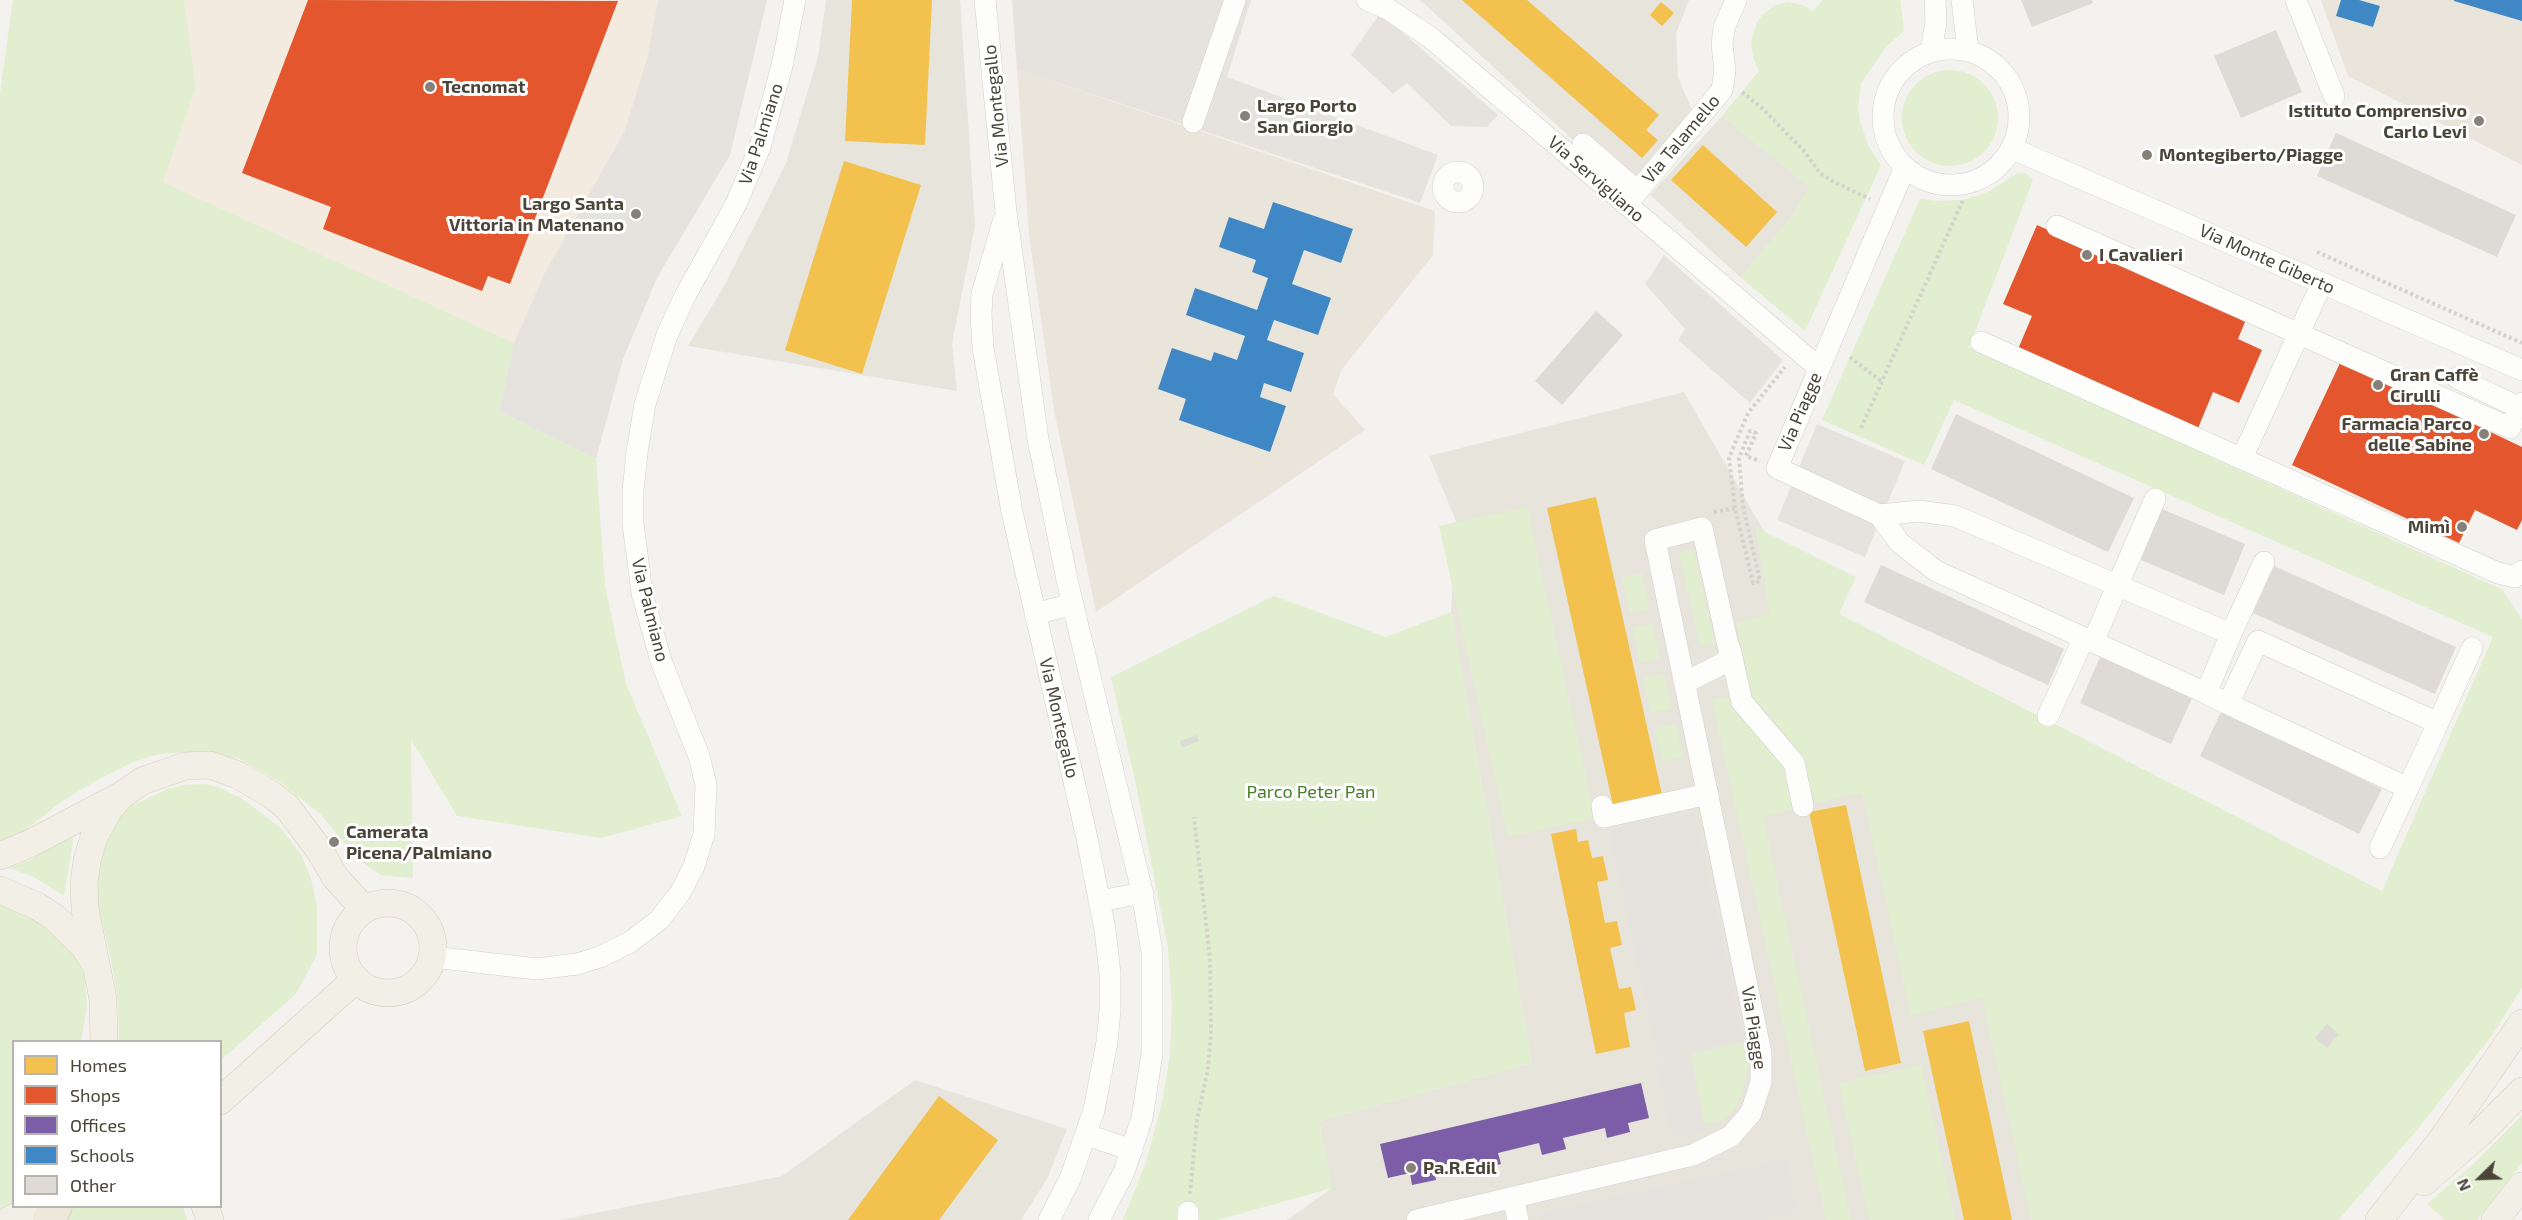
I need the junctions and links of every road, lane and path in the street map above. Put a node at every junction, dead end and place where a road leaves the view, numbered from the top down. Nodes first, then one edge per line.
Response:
1 (795, 0) edge
2 (985, 0) edge
3 (1235, 0) edge
4 (1367, 0) edge
5 (1736, 0) edge
6 (1935, 0) edge
7 (1962, 0) edge
8 (2296, 0) edge
9 (1968, 51) junction
10 (1931, 52) junction
11 (1739, 90) dead end
12 (2334, 96) dead end
13 (1193, 122) dead end
14 (1583, 144) dead end
15 (2011, 148) junction
16 (1905, 167) junction
17 (1632, 198) junction
18 (1868, 198) dead end
19 (1963, 200) dead end
20 (1006, 212) junction
21 (2057, 226) dead end
22 (2317, 252) dead end
23 (2322, 283) junction
24 (2300, 334) junction
25 (1981, 342) dead end
26 (2522, 343) edge
27 (1798, 350) junction
28 (1850, 357) dead end
29 (1819, 368) junction
30 (2522, 370) edge
31 (2457, 378) dead end
32 (1881, 381) junction
33 (2521, 405) edge
34 (1861, 428) dead end
35 (2242, 458) junction
36 (1777, 468) junction
37 (2155, 499) dead end
38 (1735, 508) junction
39 (1879, 515) junction
40 (1702, 528) junction
41 (2264, 562) dead end
42 (2522, 571) edge
43 (2118, 585) junction
44 (1072, 604) junction
45 (1035, 614) junction
46 (2231, 634) junction
47 (2089, 640) junction
48 (2472, 648) dead end
49 (1730, 649) junction
50 (1686, 682) junction
51 (2206, 693) junction
52 (2228, 704) junction
53 (2048, 716) dead end
54 (2438, 723) junction
55 (2408, 788) junction
56 (1708, 794) junction
57 (122, 795) junction
58 (1602, 806) dead end
59 (1803, 806) dead end
60 (1194, 817) dead end
61 (2380, 848) dead end
62 (0, 856) edge
63 (0, 890) edge
64 (1143, 893) junction
65 (1099, 901) junction
66 (364, 909) junction
67 (434, 957) junction
68 (97, 965) junction
69 (356, 979) junction
70 (2522, 1023) edge
71 (104, 1040) edge
72 (2522, 1091) edge
73 (222, 1099) edge
74 (1087, 1135) junction
75 (1132, 1150) junction
76 (2522, 1186) edge
77 (1513, 1197) junction
78 (2522, 1206) edge
79 (31, 1208) edge
80 (1188, 1216) edge
81 (10, 1220) edge
82 (1049, 1220) edge
83 (1100, 1220) edge
84 (1417, 1220) edge
85 (1518, 1220) edge
86 (2379, 1220) edge
87 (2495, 1220) edge
88 (2500, 1220) edge

1 - 67 street, Via Palmiano
2 - 20 street, Via Montegallo
3 - 13 street
4 - 17 street, Via Servigliano
5 - 17 street, Via Talamello
6 - 10 street
7 - 9 street
8 - 12 street
9 - 10 street
9 - 15 street
10 - 16 street
11 - 18 path
14 - 17 street
15 - 16 street
15 - 23 street, Via Monte Giberto
16 - 29 street, Via Piagge
17 - 27 street, Via Servigliano
19 - 32 path
20 - 44 street, Via Montegallo
20 - 45 street, Via Montegallo
21 - 24 street
22 - 26 path
23 - 24 street
23 - 30 street, Via Monte Giberto
24 - 33 street
24 - 35 street
25 - 35 street
27 - 29 street, Via Servigliano
27 - 38 path
28 - 32 path
29 - 36 street, Via Piagge
31 - 33 street
32 - 34 path
35 - 42 street
36 - 38 path, Via Piagge
36 - 39 street
37 - 43 street
38 - 40 path
39 - 43 street
39 - 47 street
40 - 49 street
40 - 50 street, Via Piagge
41 - 46 street
43 - 46 street
43 - 47 street
44 - 45 street
44 - 64 street, Via Montegallo
45 - 65 street, Via Montegallo
46 - 51 street
47 - 51 street
47 - 53 street
48 - 54 street
49 - 50 street
49 - 59 street
50 - 56 street, Via Piagge
51 - 52 street
52 - 54 street
52 - 55 street
54 - 55 street
55 - 61 street
56 - 58 street
56 - 77 street, Via Piagge
57 - 62 main road
57 - 66 main road
57 - 68 main road
60 - 80 path
63 - 68 main road
64 - 65 street
64 - 75 street, Via Montegallo
65 - 74 street, Via Montegallo
66 - 67 main road
66 - 69 main road
67 - 69 main road
68 - 71 main road
69 - 73 main road
70 - 86 main road
72 - 86 main road
74 - 75 street
74 - 82 street, Via Montegallo
75 - 83 street, Via Montegallo
76 - 87 main road
77 - 84 street, Via Piagge
77 - 85 street
78 - 88 main road
79 - 81 main road

